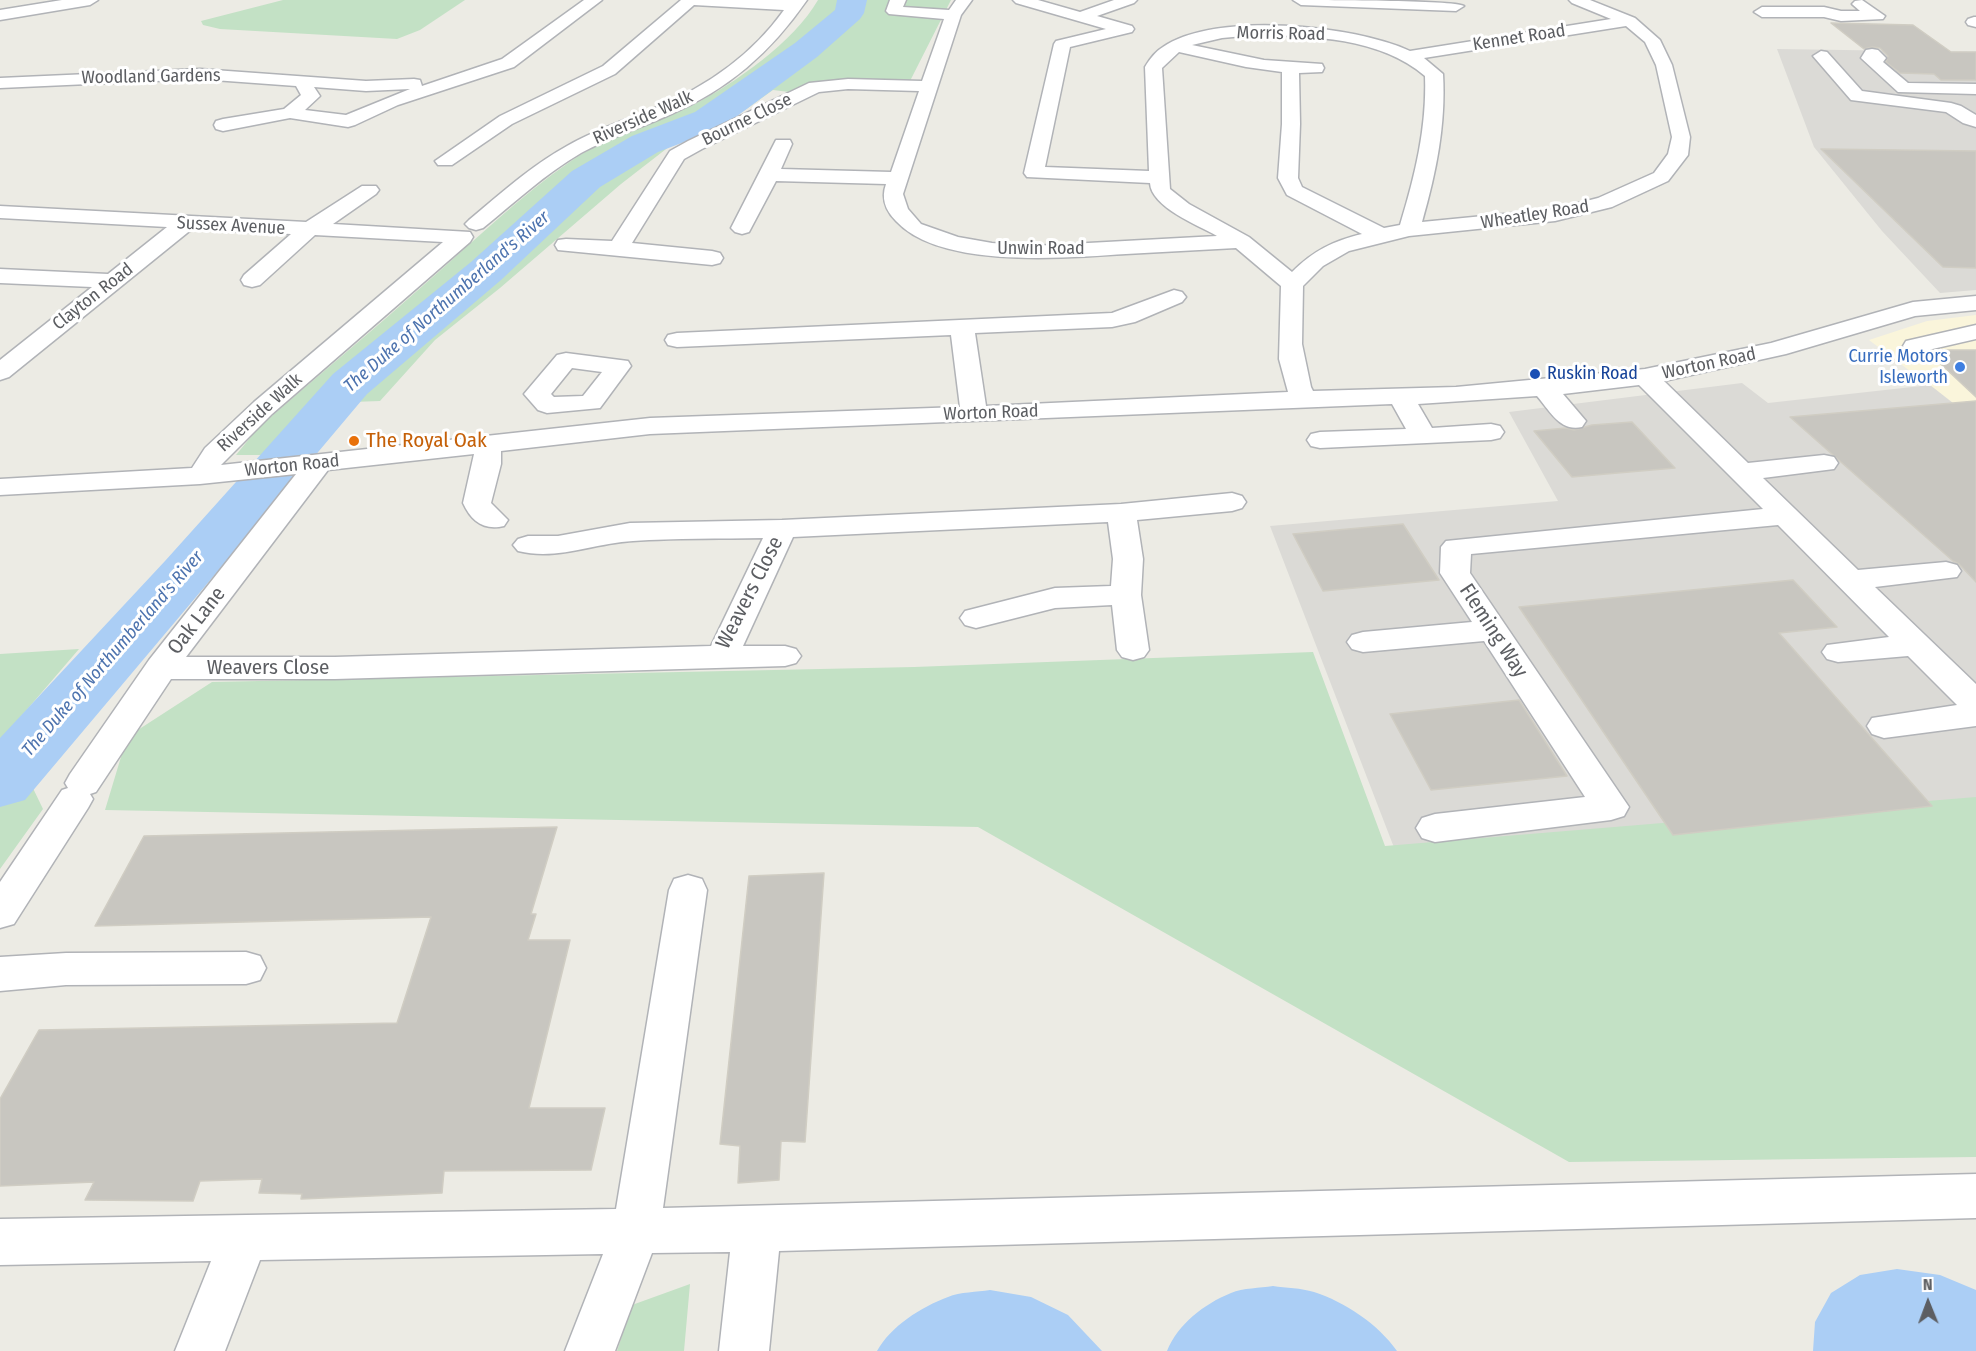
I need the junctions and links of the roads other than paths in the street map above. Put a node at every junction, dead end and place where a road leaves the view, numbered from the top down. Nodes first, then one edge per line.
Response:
1 (90, 0) edge
2 (594, 0) edge
3 (691, 0) edge
4 (898, 0) edge
5 (1021, 0) edge
6 (1129, 0) edge
7 (1301, 0) edge
8 (1577, 0) edge
9 (1808, 0) edge
10 (1434, 2) edge
11 (797, 3) edge
12 (1860, 4) dead end
13 (1456, 6) dead end
14 (959, 8) edge
15 (1762, 12) dead end
16 (1824, 12) junction
17 (0, 15) edge
18 (1083, 16) junction
19 (1629, 21) junction
20 (1159, 38) dead end
21 (1179, 45) junction
22 (1872, 54) dead end
23 (1408, 56) junction
24 (1821, 56) dead end
25 (1316, 68) dead end
26 (1290, 69) junction
27 (302, 81) junction
28 (0, 83) edge
29 (441, 84) junction
30 (929, 86) junction
31 (1976, 89) edge
32 (290, 113) junction
33 (1974, 122) edge
34 (223, 125) dead end
35 (783, 144) dead end
36 (445, 161) dead end
37 (769, 175) junction
38 (1158, 177) junction
39 (898, 178) junction
40 (369, 190) dead end
41 (0, 212) edge
42 (186, 223) junction
43 (742, 228) dead end
44 (309, 230) junction
45 (1409, 230) junction
46 (469, 231) junction
47 (1381, 235) junction
48 (1240, 241) junction
49 (566, 245) dead end
50 (618, 248) junction
51 (712, 258) dead end
52 (0, 276) edge
53 (252, 280) dead end
54 (113, 281) junction
55 (1292, 285) junction
56 (1174, 297) dead end
57 (1976, 303) edge
58 (962, 327) junction
59 (1976, 332) edge
60 (677, 340) dead end
61 (0, 341) edge
62 (33, 344) junction
63 (1915, 346) dead end
64 (0, 372) edge
65 (1645, 377) junction
66 (1544, 388) junction
67 (1400, 396) junction
68 (1304, 399) junction
69 (547, 405) dead end
70 (974, 414) junction
71 (1573, 421) dead end
72 (1491, 432) dead end
73 (1424, 436) junction
74 (544, 437) junction
75 (1320, 440) dead end
76 (488, 444) junction
77 (1824, 463) dead end
78 (307, 465) junction
79 (1741, 472) junction
80 (200, 476) junction
81 (0, 487) edge
82 (1232, 502) dead end
83 (1121, 513) junction
84 (1785, 516) junction
85 (494, 520) dead end
86 (782, 530) junction
87 (528, 545) dead end
88 (1946, 571) dead end
89 (1850, 580) junction
90 (976, 618) dead end
91 (1491, 630) junction
92 (1364, 642) dead end
93 (1916, 645) junction
94 (1838, 652) dead end
95 (722, 656) junction
96 (785, 656) dead end
97 (161, 668) junction
98 (1976, 704) edge
99 (1976, 714) edge
100 (1884, 726) dead end
101 (1435, 828) dead end
102 (688, 890) dead end
103 (0, 913) edge
104 (246, 968) dead end
105 (0, 974) edge
106 (1976, 1197) edge
107 (757, 1229) junction
108 (636, 1231) junction
109 (244, 1238) junction
110 (0, 1242) edge
111 (200, 1351) edge
112 (590, 1351) edge
113 (744, 1351) edge

1 - 17 street
2 - 29 street, Woodland Gardens
3 - 11 street
3 - 36 street
4 - 14 street
5 - 18 street
6 - 18 street
7 - 10 street
8 - 19 street, Wheatley Road
9 - 16 street
10 - 13 street
11 - 46 street, Riverside Walk
12 - 16 street
14 - 30 street, Unwin Road
15 - 16 street
18 - 38 street
19 - 23 street, Kennet Road
19 - 45 street, Wheatley Road
20 - 21 street
21 - 23 street, Morris Road
21 - 26 street
21 - 38 street, Morris Road
22 - 31 street
23 - 45 street, Morris Road
24 - 33 street
25 - 26 street
26 - 47 street
27 - 28 street, Woodland Gardens
27 - 29 street, Woodland Gardens
27 - 32 street
29 - 32 street, Woodland Gardens
30 - 39 street, Unwin Road
30 - 50 street, Bourne Close
32 - 34 street, Woodland Gardens
35 - 37 street
37 - 39 street
37 - 43 street
38 - 48 street, Morris Road
39 - 48 street, Unwin Road
40 - 44 street
41 - 42 street, Sussex Avenue
42 - 44 street, Sussex Avenue
42 - 54 street, Clayton Road
44 - 46 street, Sussex Avenue
44 - 53 street
45 - 47 street, Wheatley Road
46 - 80 street, Riverside Walk
47 - 55 street, Wheatley Road
48 - 55 street
49 - 50 street
50 - 51 street
52 - 54 street
54 - 62 street, Clayton Road
55 - 68 street
56 - 58 street
57 - 65 street, Worton Road
58 - 60 street
58 - 70 street
59 - 63 street
61 - 62 street
62 - 64 street, Clayton Road
65 - 66 street, Worton Road
65 - 79 street
66 - 67 street, Worton Road
66 - 71 street
67 - 68 street, Worton Road
67 - 73 street
68 - 70 street, Worton Road
69 - 74 street
70 - 74 street, Worton Road
72 - 73 street
73 - 75 street
74 - 76 street, Worton Road
76 - 78 street, Worton Road
76 - 85 street
77 - 79 street
78 - 80 street, Worton Road
78 - 97 street, Oak Lane
79 - 84 street
80 - 81 street, Worton Road
82 - 83 street, Weavers Close
83 - 86 street, Weavers Close
83 - 90 street
84 - 89 street
84 - 91 street, Fleming Way
86 - 87 street
86 - 95 street, Weavers Close
88 - 89 street
89 - 93 street
91 - 92 street
91 - 101 street, Fleming Way
93 - 94 street
93 - 98 street
95 - 96 street
95 - 97 street, Weavers Close
97 - 103 street, Oak Lane
99 - 100 street
102 - 108 street
104 - 105 street
106 - 107 street
107 - 108 street
107 - 113 street
108 - 109 street
108 - 112 street
109 - 110 street
109 - 111 street

